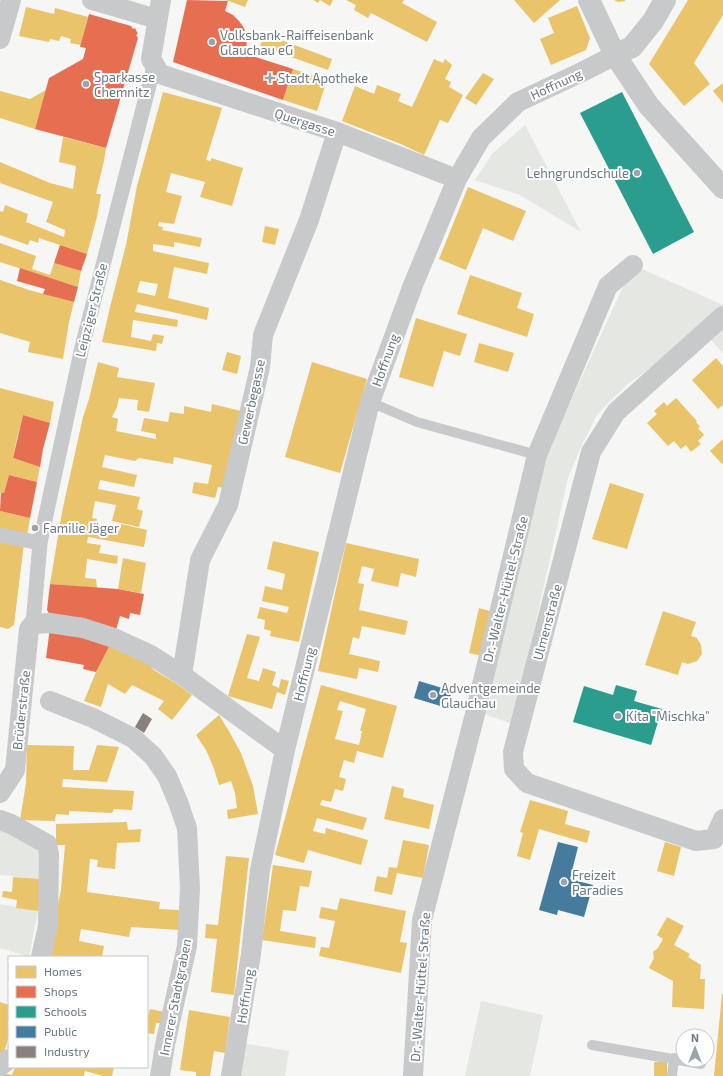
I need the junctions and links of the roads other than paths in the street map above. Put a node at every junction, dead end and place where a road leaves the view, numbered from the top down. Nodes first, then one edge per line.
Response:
1 (11, 0) edge
2 (92, 0) edge
3 (589, 0) edge
4 (664, 0) edge
5 (159, 10) edge
6 (0, 39) edge
7 (615, 55) junction
8 (154, 66) junction
9 (337, 132) junction
10 (457, 179) junction
11 (723, 188) edge
12 (633, 265) dead end
13 (723, 316) edge
14 (370, 402) junction
15 (537, 455) junction
16 (0, 535) edge
17 (40, 543) junction
18 (33, 624) junction
19 (182, 675) junction
20 (50, 701) dead end
21 (285, 750) junction
22 (0, 794) edge
23 (723, 819) edge
24 (0, 820) edge
25 (41, 956) edge
26 (592, 1045) dead end
27 (674, 1058) joint
28 (8, 1060) edge
29 (0, 1066) edge
30 (160, 1076) edge
31 (231, 1076) edge
32 (413, 1076) edge
33 (672, 1076) edge

1 - 6 street
2 - 5 street
3 - 7 street
4 - 7 street
5 - 8 street, Leipziger Straße
7 - 10 street, Hoffnung
7 - 11 street
8 - 9 street, Quergasse
8 - 17 street, Leipziger Straße
9 - 10 street, Quergasse
9 - 19 street, Gewerbegasse
10 - 14 street, Hoffnung
12 - 15 street, Dr.-Walter-Hüttel-Straße
13 - 23 street, Ulmenstraße
14 - 15 lane
14 - 21 street, Hoffnung
15 - 32 street, Dr.-Walter-Hüttel-Straße
16 - 17 street
17 - 18 street, Leipziger Straße
18 - 19 street
18 - 22 street, Brüderstraße
19 - 21 street
20 - 30 street, Innerer Stadtgraben
21 - 31 street, Hoffnung
24 - 25 street
26 - 27 lane
27 - 33 lane
28 - 29 street

